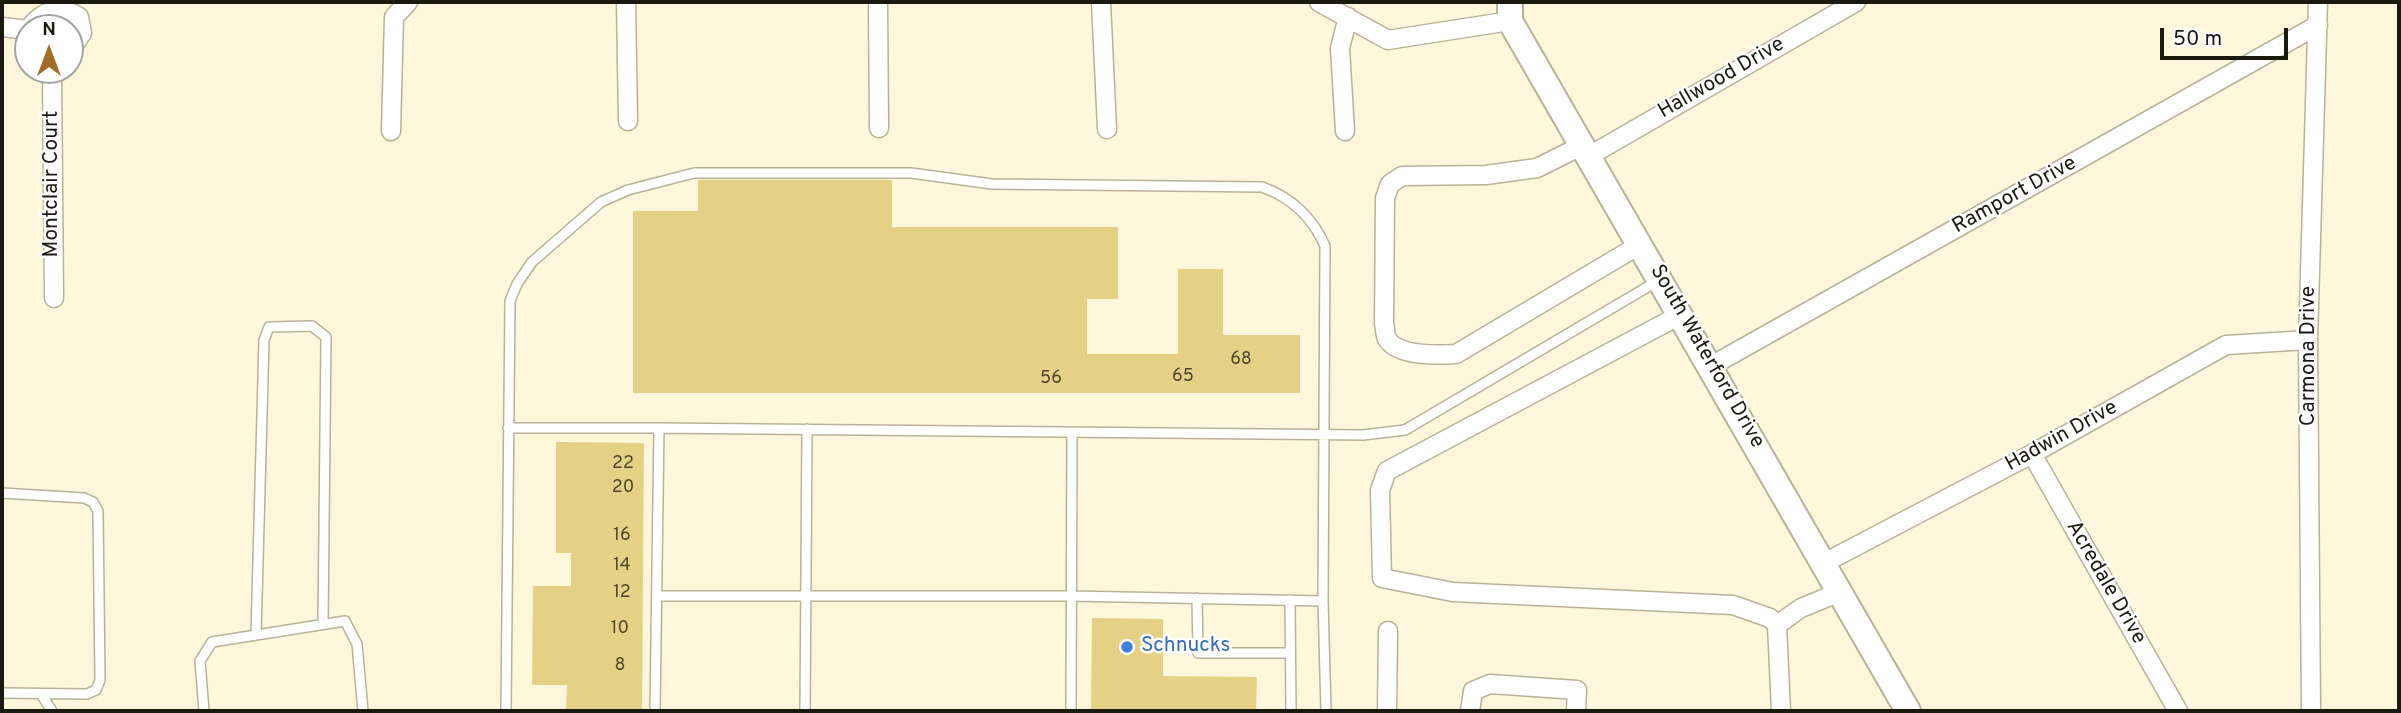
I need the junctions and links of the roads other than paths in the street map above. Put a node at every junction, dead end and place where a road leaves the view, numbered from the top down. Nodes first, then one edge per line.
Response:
1 (408, 2) edge
2 (626, 2) edge
3 (878, 2) edge
4 (1101, 2) edge
5 (1319, 2) edge
6 (1856, 2) edge
7 (2318, 2) edge
8 (1510, 11) edge
9 (45, 14) edge
10 (74, 14) edge
11 (1348, 18) junction
12 (2318, 25) junction
13 (52, 84) edge
14 (628, 121) dead end
15 (879, 128) dead end
16 (1107, 129) dead end
17 (391, 131) dead end
18 (1345, 131) dead end
19 (1586, 150) junction
20 (1641, 244) junction
21 (1661, 279) junction
22 (54, 298) dead end
23 (1682, 314) junction
24 (2308, 340) junction
25 (1711, 366) junction
26 (508, 428) junction
27 (659, 428) junction
28 (807, 429) junction
29 (1072, 432) junction
30 (1325, 434) junction
31 (2032, 454) junction
32 (2, 493) edge
33 (1824, 563) junction
34 (1840, 592) junction
35 (657, 596) junction
36 (806, 596) junction
37 (1072, 596) junction
38 (1196, 598) junction
39 (1290, 600) junction
40 (1323, 601) junction
41 (323, 624) junction
42 (1777, 625) junction
43 (1388, 631) dead end
44 (256, 635) junction
45 (1290, 653) junction
46 (2, 693) edge
47 (41, 694) junction
48 (52, 711) edge
49 (204, 711) edge
50 (363, 711) edge
51 (506, 711) edge
52 (655, 711) edge
53 (805, 711) edge
54 (1071, 711) edge
55 (1290, 711) edge
56 (1326, 711) edge
57 (1387, 711) edge
58 (1470, 711) edge
59 (1576, 711) edge
60 (1780, 711) edge
61 (1908, 711) edge
62 (2178, 711) edge
63 (2311, 711) edge

1 - 17 street
2 - 14 street
3 - 15 street
4 - 16 street
5 - 11 street
6 - 19 street, Hallwood Drive
7 - 12 street, Carmona Drive
8 - 11 street
8 - 19 street, South Waterford Drive
9 - 10 street
11 - 18 street
12 - 24 street, Carmona Drive
12 - 25 street, Ramport Drive
13 - 22 street, Montclair Court
19 - 20 street, South Waterford Drive
19 - 20 street, Hallwood Drive
20 - 21 street, South Waterford Drive
21 - 23 street, South Waterford Drive
21 - 30 lane
23 - 25 street, South Waterford Drive
23 - 42 street
24 - 31 street, Hadwin Drive
24 - 63 street, Carmona Drive
25 - 33 street, South Waterford Drive
26 - 27 lane
26 - 30 lane
26 - 51 lane
27 - 28 lane
27 - 35 lane
28 - 29 lane
28 - 36 lane
29 - 30 lane
29 - 37 lane
30 - 40 lane
31 - 33 street, Hadwin Drive
31 - 62 street, Acredale Drive
32 - 47 lane
33 - 34 street, South Waterford Drive
34 - 42 street
34 - 61 street, South Waterford Drive
35 - 36 lane
35 - 52 lane
36 - 37 lane
36 - 53 lane
37 - 38 lane
37 - 54 lane
38 - 39 lane
38 - 45 lane
39 - 40 lane
39 - 45 lane
40 - 56 lane
41 - 44 lane
41 - 44 lane
41 - 50 lane
42 - 60 street
43 - 57 street
44 - 49 lane
45 - 55 lane
46 - 47 lane
47 - 48 lane
58 - 59 street

